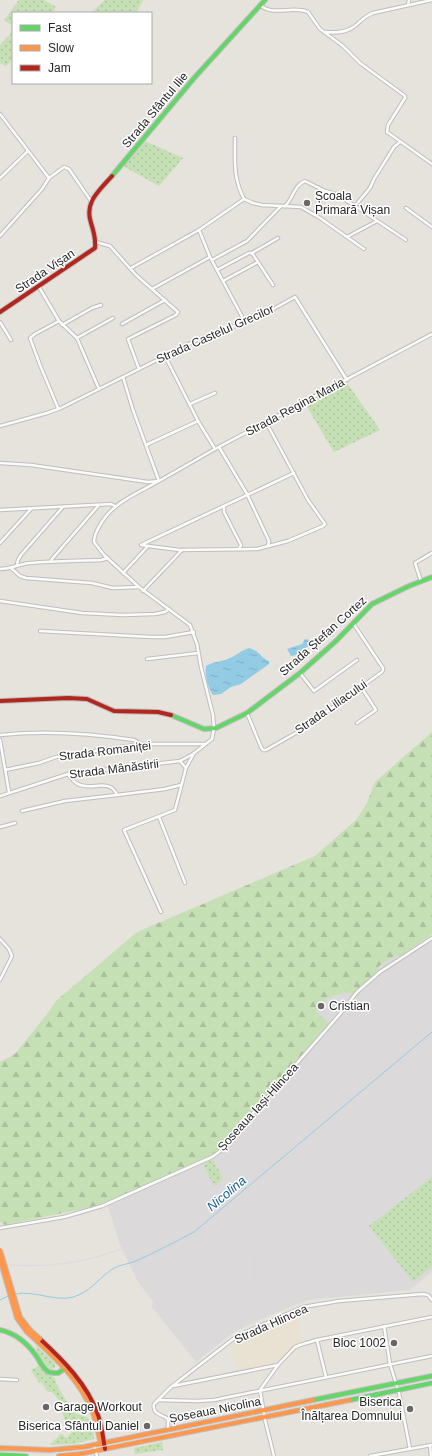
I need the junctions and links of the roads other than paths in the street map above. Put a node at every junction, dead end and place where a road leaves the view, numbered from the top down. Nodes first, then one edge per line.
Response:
1 (265, 0) edge
2 (409, 0) edge
3 (432, 0) edge
4 (260, 5) junction
5 (408, 5) junction
6 (324, 32) junction
7 (0, 114) edge
8 (235, 138) dead end
9 (400, 142) junction
10 (28, 151) junction
11 (432, 164) edge
12 (0, 178) edge
13 (49, 178) junction
14 (244, 199) junction
15 (91, 201) junction
16 (281, 206) junction
17 (286, 206) junction
18 (356, 206) junction
19 (406, 208) dead end
20 (377, 221) junction
21 (432, 227) edge
22 (199, 230) junction
23 (0, 236) edge
24 (347, 237) junction
25 (278, 238) dead end
26 (406, 240) dead end
27 (96, 242) junction
28 (364, 249) dead end
29 (252, 253) junction
30 (210, 257) junction
31 (212, 260) junction
32 (258, 262) junction
33 (131, 268) junction
34 (217, 270) junction
35 (223, 281) junction
36 (273, 285) dead end
37 (39, 287) junction
38 (152, 289) junction
39 (166, 300) junction
40 (101, 305) dead end
41 (0, 312) edge
42 (113, 318) dead end
43 (59, 321) junction
44 (0, 322) edge
45 (245, 323) junction
46 (122, 324) dead end
47 (62, 325) junction
48 (432, 334) edge
49 (76, 338) junction
50 (11, 340) dead end
51 (165, 356) junction
52 (139, 369) junction
53 (123, 377) junction
54 (347, 380) junction
55 (99, 389) junction
56 (215, 393) dead end
57 (190, 404) junction
58 (58, 408) junction
59 (198, 421) junction
60 (266, 422) junction
61 (0, 426) edge
62 (146, 445) junction
63 (219, 446) junction
64 (215, 449) junction
65 (0, 463) edge
66 (294, 473) junction
67 (159, 482) junction
68 (247, 494) junction
69 (98, 505) junction
70 (115, 506) junction
71 (224, 506) junction
72 (62, 508) junction
73 (31, 509) junction
74 (0, 510) edge
75 (0, 542) edge
76 (148, 546) junction
77 (268, 546) junction
78 (240, 549) junction
79 (182, 550) junction
80 (432, 553) edge
81 (108, 558) junction
82 (51, 562) junction
83 (17, 565) junction
84 (0, 568) edge
85 (11, 568) junction
86 (123, 573) junction
87 (432, 577) edge
88 (420, 582) junction
89 (139, 587) junction
90 (144, 590) junction
91 (0, 601) edge
92 (169, 609) junction
93 (353, 623) junction
94 (40, 631) dead end
95 (194, 632) junction
96 (198, 653) junction
97 (147, 659) dead end
98 (357, 660) dead end
99 (300, 672) junction
100 (361, 687) junction
101 (0, 701) edge
102 (247, 713) junction
103 (357, 723) dead end
104 (214, 728) junction
105 (0, 735) edge
106 (0, 740) edge
107 (141, 744) junction
108 (207, 744) junction
109 (193, 754) junction
110 (180, 761) junction
111 (186, 768) junction
112 (5, 770) junction
113 (68, 774) junction
114 (181, 785) junction
115 (9, 792) junction
116 (117, 795) junction
117 (0, 796) edge
118 (22, 811) dead end
119 (159, 817) junction
120 (15, 823) dead end
121 (0, 827) edge
122 (185, 883) dead end
123 (161, 912) dead end
124 (432, 938) edge
125 (0, 939) edge
126 (0, 980) edge
127 (0, 1228) edge
128 (0, 1250) edge
129 (0, 1259) edge
130 (432, 1300) edge
131 (432, 1316) edge
132 (384, 1326) junction
133 (0, 1330) edge
134 (39, 1340) junction
135 (318, 1340) junction
136 (432, 1356) edge
137 (278, 1364) junction
138 (390, 1364) junction
139 (66, 1367) junction
140 (432, 1376) edge
141 (326, 1377) junction
142 (0, 1379) edge
143 (17, 1380) dead end
144 (432, 1383) edge
145 (396, 1384) junction
146 (171, 1387) junction
147 (260, 1390) junction
148 (398, 1390) junction
149 (157, 1400) junction
150 (264, 1410) junction
151 (265, 1417) junction
152 (168, 1430) junction
153 (102, 1443) junction
154 (94, 1444) junction
155 (431, 1445) edge
156 (0, 1448) edge
157 (103, 1449) junction
158 (410, 1449) junction
159 (96, 1450) junction
160 (0, 1454) edge
161 (273, 1455) edge
162 (26, 1456) edge
163 (59, 1456) edge
164 (97, 1456) edge
165 (370, 1456) edge
166 (431, 1456) edge

1 - 4 main road, Strada Sfântul Ilie
2 - 5 street
3 - 5 street
4 - 6 street
4 - 15 main road, Strada Sfântul Ilie
5 - 6 street
6 - 9 street
7 - 10 street
8 - 14 street
9 - 11 street
9 - 18 street
10 - 12 street
10 - 13 street
13 - 15 street
13 - 23 street
14 - 16 street
14 - 22 street
15 - 27 main road
16 - 17 street
16 - 31 street
17 - 18 street
17 - 24 street
18 - 20 street
19 - 21 street
20 - 24 street
20 - 26 street
22 - 30 street
22 - 33 street
24 - 28 street
25 - 29 street
27 - 33 street
27 - 37 main road, Strada Vișan
29 - 32 street
29 - 34 street
30 - 31 street
30 - 38 street
31 - 34 street
32 - 35 street
32 - 36 street
33 - 38 street
34 - 35 street
35 - 45 street
37 - 41 main road, Strada Vișan
37 - 43 street
38 - 39 street
39 - 46 street
39 - 52 street
40 - 47 street
42 - 49 street
43 - 47 street
43 - 58 street
44 - 50 street
45 - 51 street, Strada Castelul Grecilor
45 - 54 street, Strada Castelul Grecilor
47 - 49 street
48 - 54 street, Strada Regina Maria
49 - 55 street
51 - 52 street, Strada Castelul Grecilor
51 - 57 street
52 - 53 street, Strada Castelul Grecilor
53 - 55 street, Strada Castelul Grecilor
53 - 62 street
54 - 60 street, Strada Regina Maria
55 - 58 street, Strada Castelul Grecilor
56 - 57 street
57 - 59 street
58 - 61 street, Strada Castelul Grecilor
59 - 62 street
59 - 64 street
60 - 63 street, Strada Regina Maria
60 - 66 street
62 - 67 street
63 - 64 street, Strada Regina Maria
63 - 68 street
64 - 67 street, Strada Regina Maria
65 - 67 street
66 - 68 street
66 - 77 street
67 - 70 street, Strada Regina Maria
68 - 71 street
68 - 77 street
69 - 70 street
69 - 72 street
69 - 82 street
70 - 81 street
71 - 76 street
71 - 78 street
72 - 73 street
72 - 83 street
73 - 74 street
73 - 75 street
76 - 79 street
76 - 86 street
77 - 78 street
78 - 79 street
79 - 90 street
80 - 88 street
81 - 82 street
81 - 86 street
82 - 83 street
83 - 85 street
84 - 85 street
85 - 89 street
86 - 89 street
87 - 88 main road, Strada Ștefan Cortez
88 - 93 main road, Strada Ștefan Cortez
89 - 90 street
90 - 92 street
91 - 92 street
92 - 95 street
93 - 99 main road, Strada Ștefan Cortez
93 - 100 street, Strada Liliacului
94 - 95 street
95 - 96 street
96 - 97 street
96 - 104 street
98 - 99 street
99 - 102 main road, Strada Ștefan Cortez
100 - 102 street, Strada Liliacului
100 - 103 street
101 - 104 main road
102 - 104 main road, Strada Ștefan Cortez
104 - 108 street
105 - 107 street
106 - 112 street
107 - 108 street, Strada Romaniței
107 - 112 street, Strada Romaniței
108 - 109 street, Strada Mânăstirii
109 - 110 street, Strada Mânăstirii
109 - 111 street
110 - 111 street
110 - 113 street, Strada Mânăstirii
111 - 114 street
112 - 115 street
113 - 115 street, Strada Mânăstirii
113 - 116 street
114 - 116 street
114 - 119 street
115 - 117 street, Strada Mânăstirii
116 - 118 street
119 - 122 street
119 - 123 street
120 - 121 street
124 - 127 street, Șoseaua Iași-Hlincea
125 - 126 street
128 - 134 main road, bridge
129 - 134 main road, bridge
130 - 146 street, Strada Hlincea
131 - 132 street
132 - 135 street
132 - 138 street
133 - 139 main road
134 - 139 main road
135 - 137 street
135 - 141 street
136 - 138 street
137 - 146 street
137 - 147 street
138 - 141 street
138 - 145 street
139 - 153 main road
140 - 145 main road, Șoseaua Nicolina
141 - 147 street
142 - 143 street
144 - 148 main road, Șoseaua Nicolina
145 - 148 street
145 - 150 main road, Șoseaua Nicolina
146 - 149 street, Strada Hlincea
147 - 149 street
147 - 150 street
148 - 151 main road, Șoseaua Nicolina
148 - 158 street
149 - 152 street
150 - 151 street
150 - 152 main road, Șoseaua Nicolina
151 - 157 main road, Șoseaua Nicolina
151 - 161 street
152 - 153 main road, Șoseaua Nicolina
153 - 154 main road, Șoseaua Nicolina
153 - 157 main road
154 - 156 main road, Șoseaua Nicolina
154 - 159 street
155 - 158 street
155 - 166 street
157 - 159 main road, Șoseaua Nicolina
158 - 165 street
159 - 163 main road, Șoseaua Nicolina
159 - 164 street
160 - 162 main road

